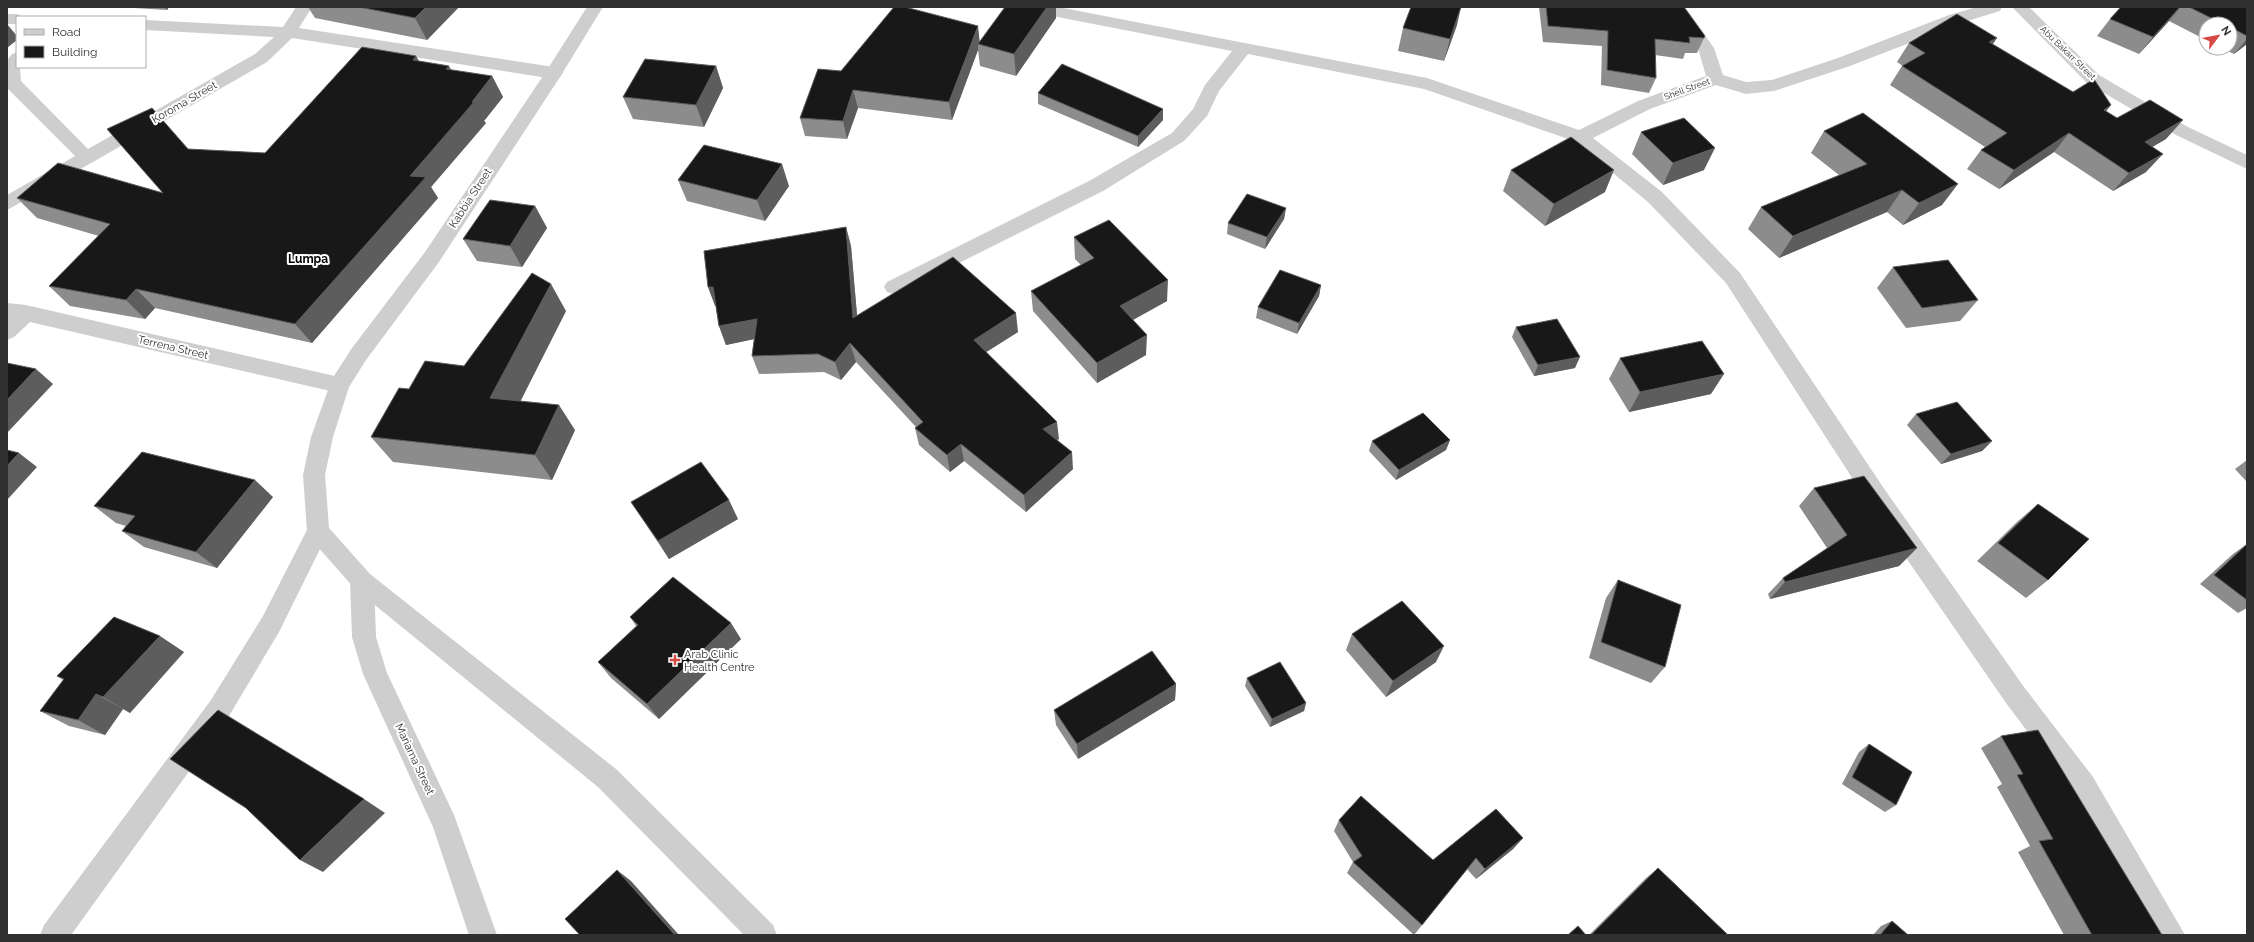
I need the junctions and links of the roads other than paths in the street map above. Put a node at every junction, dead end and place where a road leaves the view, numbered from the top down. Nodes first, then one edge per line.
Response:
1 (304, 7) edge
2 (595, 7) edge
3 (1032, 7) edge
4 (1994, 7) edge
5 (2020, 7) edge
6 (1680, 8) edge
7 (146, 25) edge
8 (288, 32) junction
9 (1244, 48) junction
10 (16, 58) edge
11 (554, 73) junction
12 (1715, 79) junction
13 (1580, 137) junction
14 (87, 158) junction
15 (2247, 163) edge
16 (7, 203) edge
17 (894, 287) dead end
18 (17, 312) edge
19 (7, 332) edge
20 (339, 385) junction
21 (318, 531) junction
22 (362, 581) junction
23 (54, 935) edge
24 (483, 935) edge
25 (763, 935) edge
26 (2171, 935) edge

1 - 8 street, Koroma Street
2 - 11 street, Kabbia Street
3 - 9 street
4 - 12 street
5 - 15 street, Abu Bakarr Street
6 - 12 street, Shell Street
7 - 8 street
8 - 11 street
8 - 14 street, Koroma Street
9 - 13 street
9 - 17 street
10 - 14 street
11 - 20 street, Kabbia Street
12 - 13 street, Shell Street
13 - 26 street
14 - 16 street, Koroma Street
18 - 19 street
18 - 20 street, Terrena Street
20 - 21 street
21 - 22 street
21 - 23 street
22 - 24 street, Mariama Street
22 - 25 street

